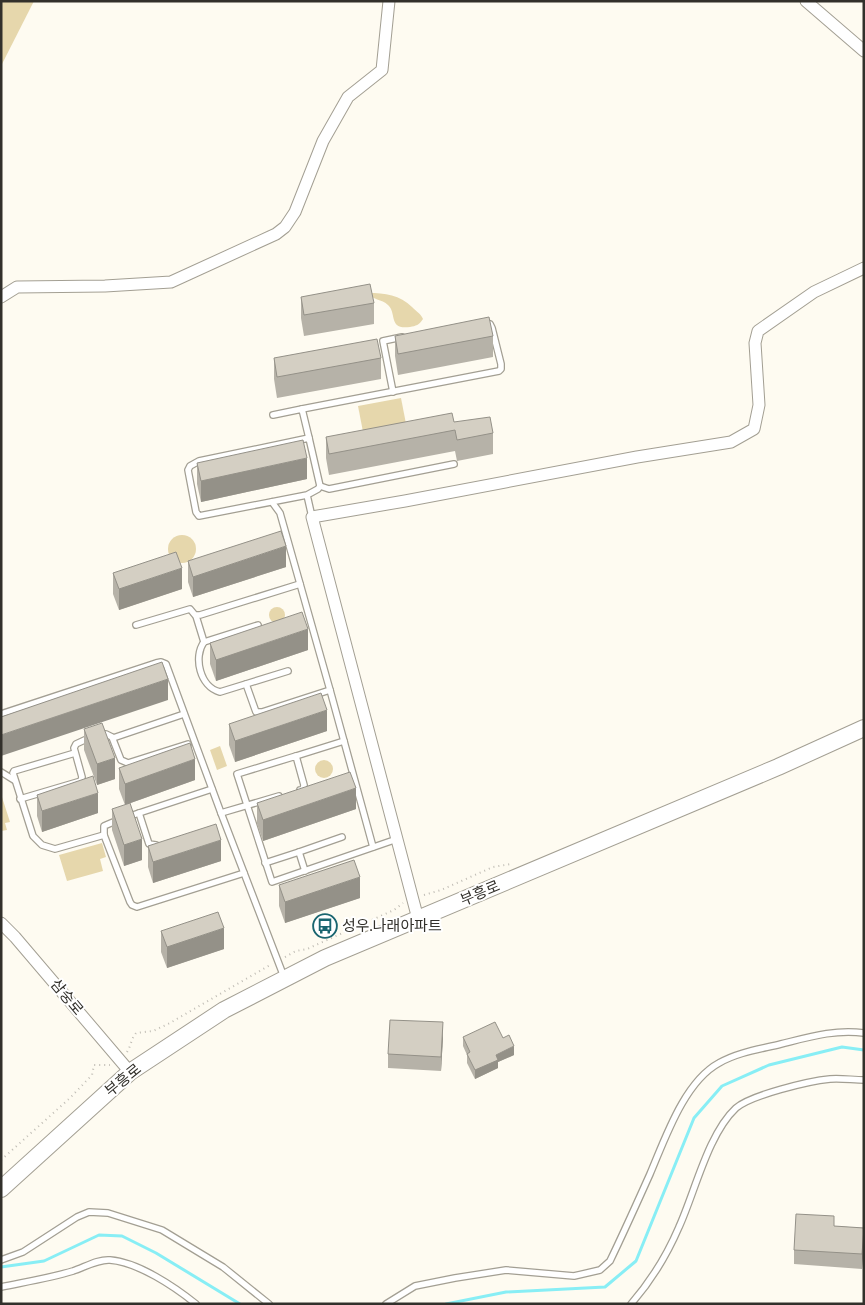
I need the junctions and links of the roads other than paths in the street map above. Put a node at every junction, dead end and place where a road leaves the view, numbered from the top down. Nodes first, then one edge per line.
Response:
1 (389, 1) edge
2 (806, 1) edge
3 (864, 51) edge
4 (864, 268) edge
5 (1, 297) edge
6 (475, 324) edge
7 (408, 336) edge
8 (383, 341) junction
9 (373, 343) edge
10 (393, 392) junction
11 (302, 409) junction
12 (273, 415) dead end
13 (309, 438) junction
14 (454, 464) dead end
15 (320, 486) junction
16 (307, 495) junction
17 (272, 502) junction
18 (312, 516) junction
19 (300, 584) junction
20 (196, 616) junction
21 (136, 625) dead end
22 (258, 625) edge
23 (204, 642) junction
24 (288, 671) dead end
25 (246, 684) junction
26 (330, 690) junction
27 (1, 714) edge
28 (184, 714) junction
29 (864, 728) edge
30 (113, 738) junction
31 (344, 741) junction
32 (194, 742) junction
33 (75, 753) junction
34 (296, 756) junction
35 (1, 772) edge
36 (14, 780) junction
37 (212, 789) junction
38 (293, 792) edge
39 (284, 795) edge
40 (20, 799) junction
41 (247, 806) junction
42 (139, 813) junction
43 (221, 813) junction
44 (224, 822) junction
45 (215, 825) edge
46 (104, 835) junction
47 (342, 837) dead end
48 (397, 839) junction
49 (161, 843) edge
50 (373, 847) junction
51 (299, 852) junction
52 (265, 863) junction
53 (305, 871) junction
54 (244, 873) junction
55 (418, 919) junction
56 (1, 923) edge
57 (284, 979) junction
58 (864, 1033) edge
59 (130, 1072) junction
60 (864, 1080) edge
61 (1, 1189) edge
62 (1, 1260) edge
63 (1, 1287) edge
64 (196, 1304) edge
65 (269, 1304) edge
66 (386, 1304) edge
67 (631, 1304) edge

1 - 5 street
2 - 3 street
4 - 18 street
6 - 10 lane
7 - 8 lane
8 - 9 lane
8 - 10 lane
10 - 11 lane
11 - 12 lane
11 - 13 lane
13 - 15 lane
13 - 17 lane
14 - 15 lane
15 - 16 lane
16 - 17 lane
16 - 18 lane
17 - 19 lane
18 - 48 street
19 - 20 lane
19 - 26 lane
20 - 21 lane
20 - 23 lane
22 - 23 lane
23 - 25 lane
24 - 25 lane
25 - 26 lane
26 - 31 lane
27 - 28 lane
28 - 30 lane
28 - 32 lane
29 - 55 main road, 부흥로
30 - 32 lane
30 - 33 lane
31 - 34 lane
31 - 50 lane
32 - 37 lane
33 - 36 lane
33 - 40 lane
34 - 38 lane
34 - 41 lane
35 - 36 lane
36 - 40 lane
37 - 42 lane
37 - 43 lane
39 - 41 lane
40 - 46 lane
41 - 43 lane
41 - 52 lane
42 - 46 lane
42 - 49 lane
43 - 44 lane
44 - 45 lane
44 - 54 lane
46 - 54 lane
47 - 51 lane
48 - 50 lane
48 - 55 street
50 - 53 lane
51 - 52 lane
51 - 53 lane
52 - 53 lane
54 - 57 lane
55 - 57 main road, 부흥로
56 - 59 street, 삼숭로
57 - 59 main road, 부흥로
58 - 66 lane
59 - 61 main road, 부흥로
60 - 67 lane
62 - 65 lane
63 - 64 lane

